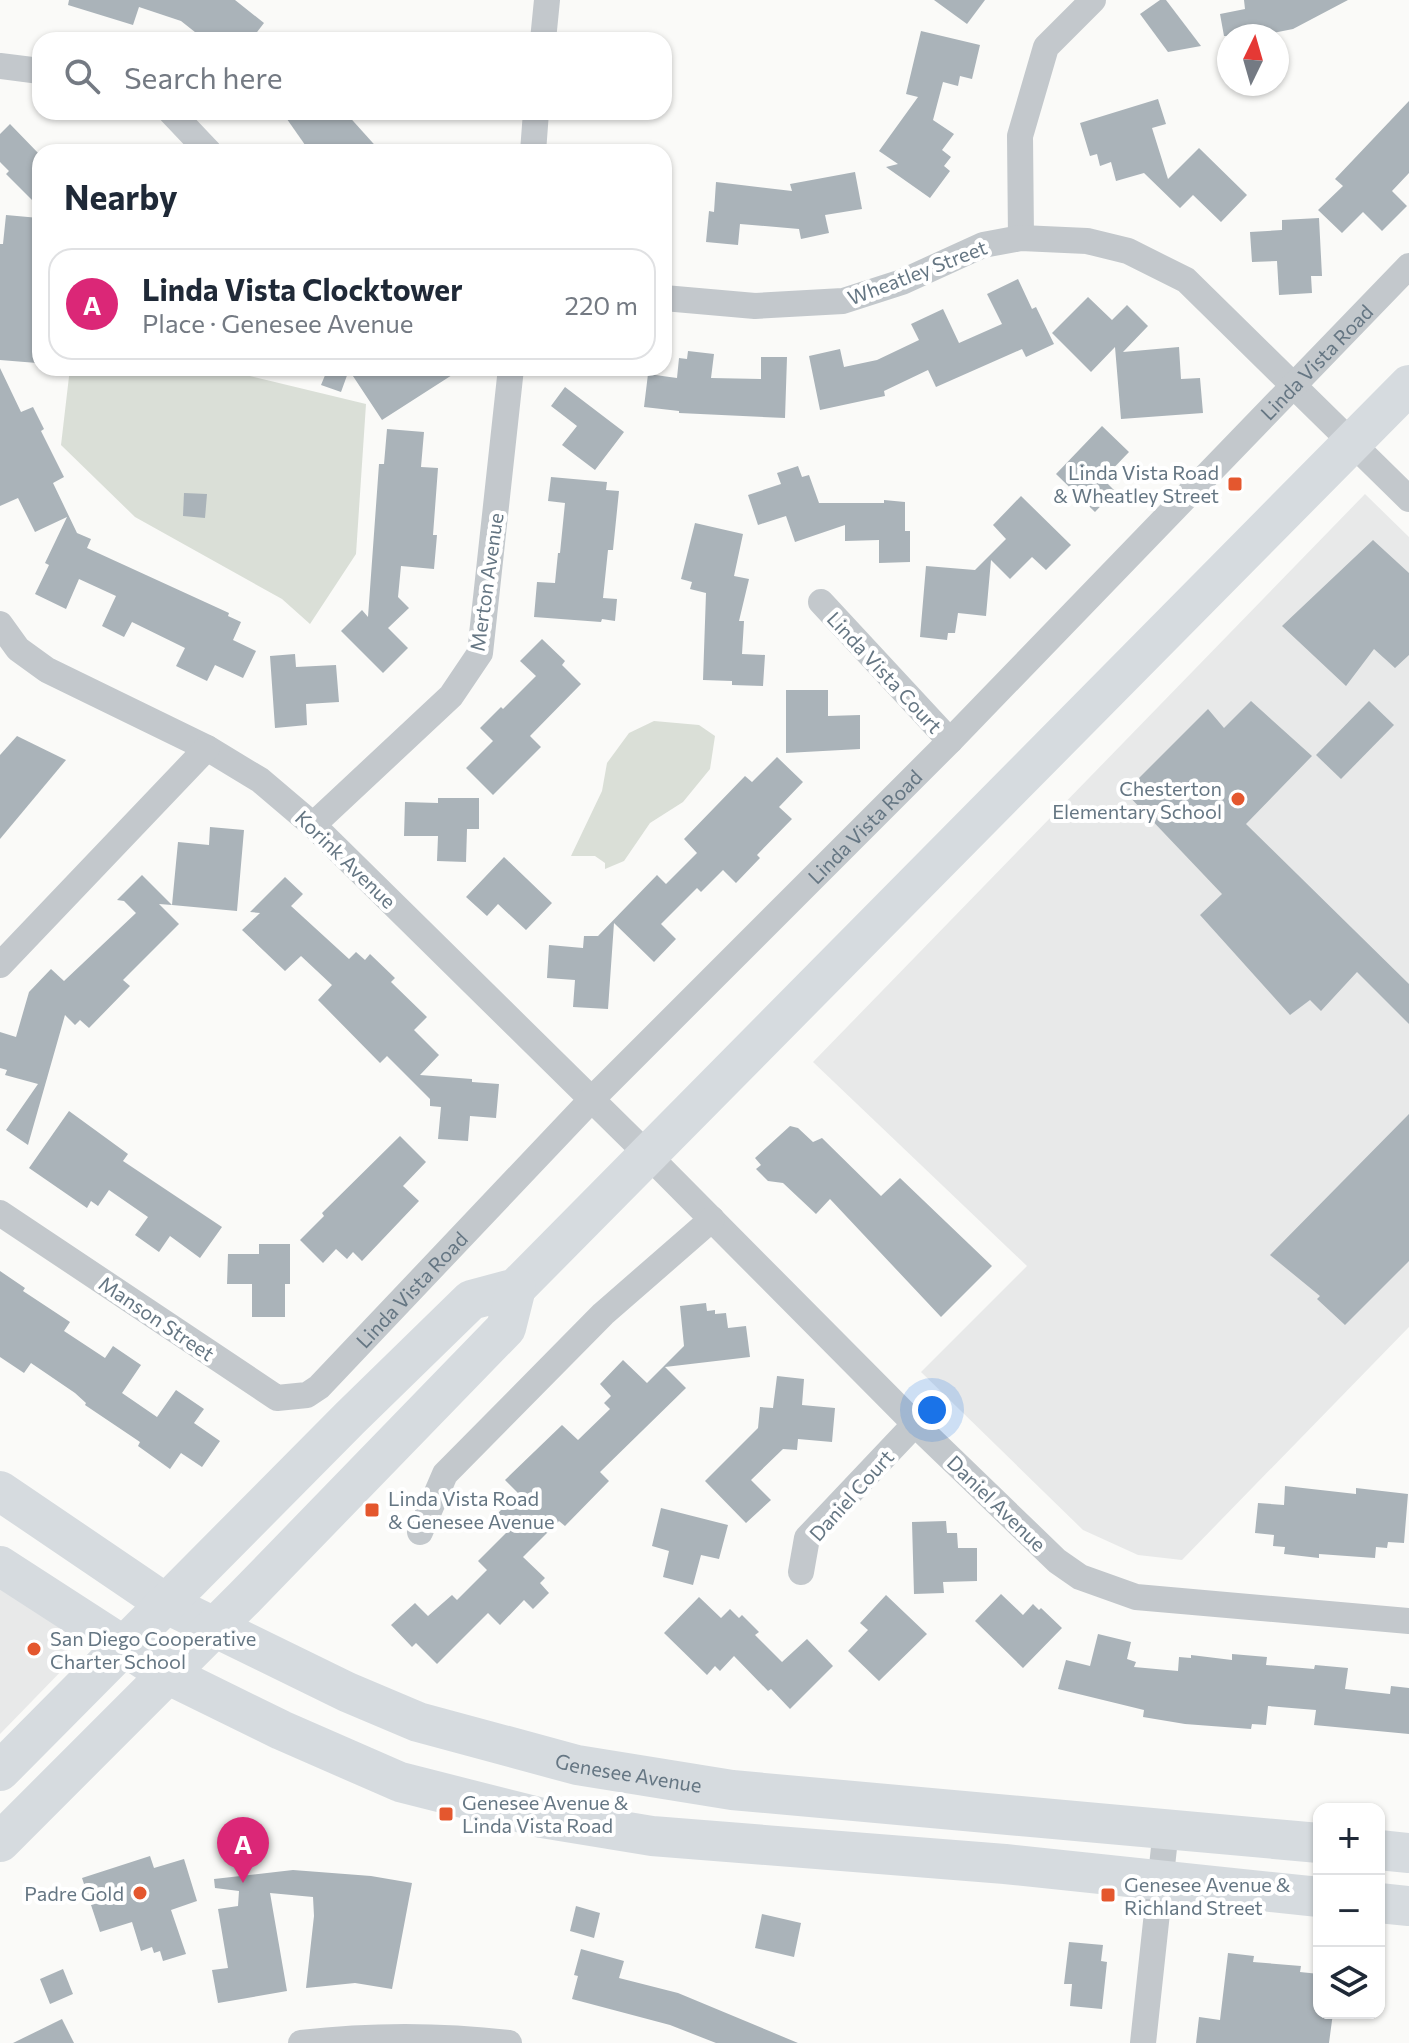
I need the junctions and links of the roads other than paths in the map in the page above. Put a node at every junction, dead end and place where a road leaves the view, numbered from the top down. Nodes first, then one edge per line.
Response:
1 (547, 0) edge
2 (1093, 0) edge
3 (544, 32) edge
4 (0, 66) edge
5 (32, 70) edge
6 (179, 120) edge
7 (535, 120) edge
8 (201, 144) edge
9 (534, 144) edge
10 (1021, 238) junction
11 (1409, 266) edge
12 (672, 299) edge
13 (510, 376) edge
14 (1292, 384) junction
15 (1409, 385) edge
16 (1351, 443) junction
17 (1409, 499) edge
18 (821, 602) dead end
19 (0, 624) edge
20 (950, 741) junction
21 (207, 748) junction
22 (313, 825) junction
23 (0, 965) edge
24 (592, 1099) junction
25 (648, 1155) junction
26 (0, 1213) edge
27 (712, 1219) junction
28 (516, 1288) junction
29 (319, 1387) joint
30 (915, 1424) junction
31 (0, 1491) edge
32 (420, 1532) dead end
33 (0, 1566) edge
34 (801, 1572) dead end
35 (165, 1603) junction
36 (1409, 1621) edge
37 (213, 1628) junction
38 (123, 1647) junction
39 (167, 1674) junction
40 (0, 1771) edge
41 (1166, 1829) junction
42 (0, 1842) edge
43 (1313, 1842) edge
44 (1385, 1851) edge
45 (1409, 1853) edge
46 (1161, 1881) junction
47 (1313, 1896) edge
48 (1385, 1904) edge
49 (1409, 1906) edge
50 (301, 2043) edge
51 (509, 2043) edge
52 (1143, 2043) edge

1 - 3 street
2 - 10 street
4 - 5 street
6 - 8 street
7 - 9 street
10 - 12 street, Wheatley Street
10 - 14 street, Wheatley Street
11 - 14 street, Linda Vista Road
13 - 22 street, Merton Avenue
14 - 16 street, Wheatley Street
14 - 20 street, Linda Vista Road
15 - 16 main road
16 - 17 street, Wheatley Street
16 - 25 main road
18 - 20 street, Linda Vista Court
19 - 21 street, Korink Avenue
20 - 24 street, Linda Vista Road
21 - 22 street, Korink Avenue
21 - 23 street
22 - 24 street, Korink Avenue
24 - 25 street, Korink Avenue
24 - 29 street, Linda Vista Road
25 - 27 street, Daniel Avenue
25 - 28 main road
26 - 29 street, Manson Street
27 - 30 street, Daniel Avenue
27 - 32 street
28 - 35 main road
28 - 37 main road
30 - 34 street, Daniel Court
30 - 36 street, Daniel Avenue
31 - 35 main road, Genesee Avenue
33 - 38 main road
35 - 37 main road, Genesee Avenue
35 - 38 main road
37 - 39 main road
37 - 41 main road, Genesee Avenue
38 - 39 main road
38 - 40 main road
39 - 42 main road
39 - 46 main road
41 - 43 main road, Genesee Avenue
41 - 46 street
44 - 45 main road
46 - 47 main road
46 - 52 street
48 - 49 main road
50 - 51 street

